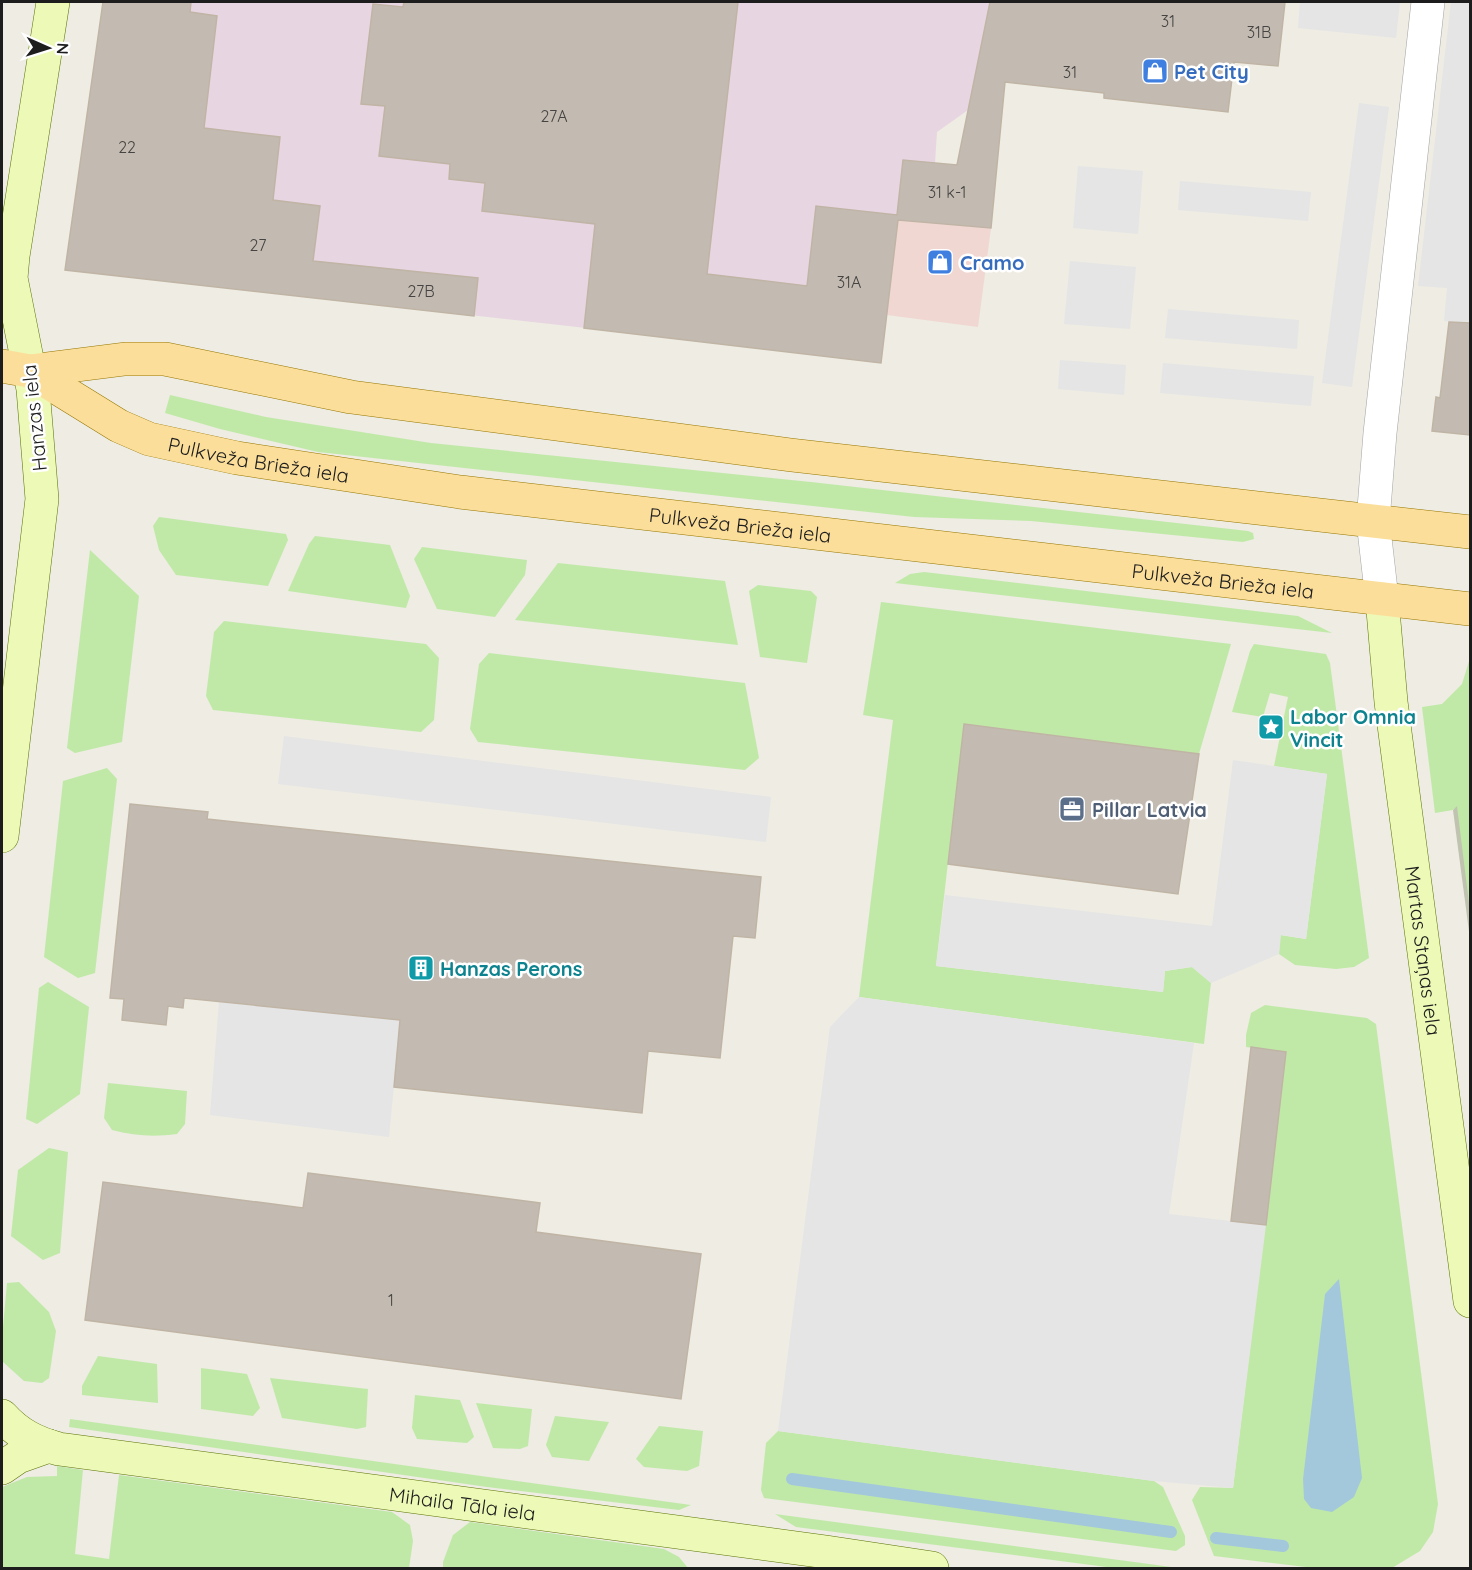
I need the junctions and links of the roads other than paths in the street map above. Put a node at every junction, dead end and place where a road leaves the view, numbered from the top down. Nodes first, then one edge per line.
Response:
1 (53, 2) edge
2 (1428, 2) edge
3 (16, 369) edge
4 (1373, 521) junction
5 (1470, 532) edge
6 (1382, 599) junction
7 (1470, 609) edge
8 (2, 836) edge
9 (1470, 1301) edge
10 (2, 1416) edge
11 (49, 1446) junction
12 (2, 1468) edge
13 (932, 1569) edge

1 - 3 street, Hanzas iela
2 - 4 street
3 - 4 main road
3 - 6 main road, Pulkveža Brieža iela
3 - 8 street, Hanzas iela
4 - 5 main road
4 - 6 street
6 - 7 main road, Pulkveža Brieža iela
6 - 9 street, Martas Staņas iela
10 - 11 street, Mihaila Tāla iela
11 - 12 street
11 - 13 street, Mihaila Tāla iela

